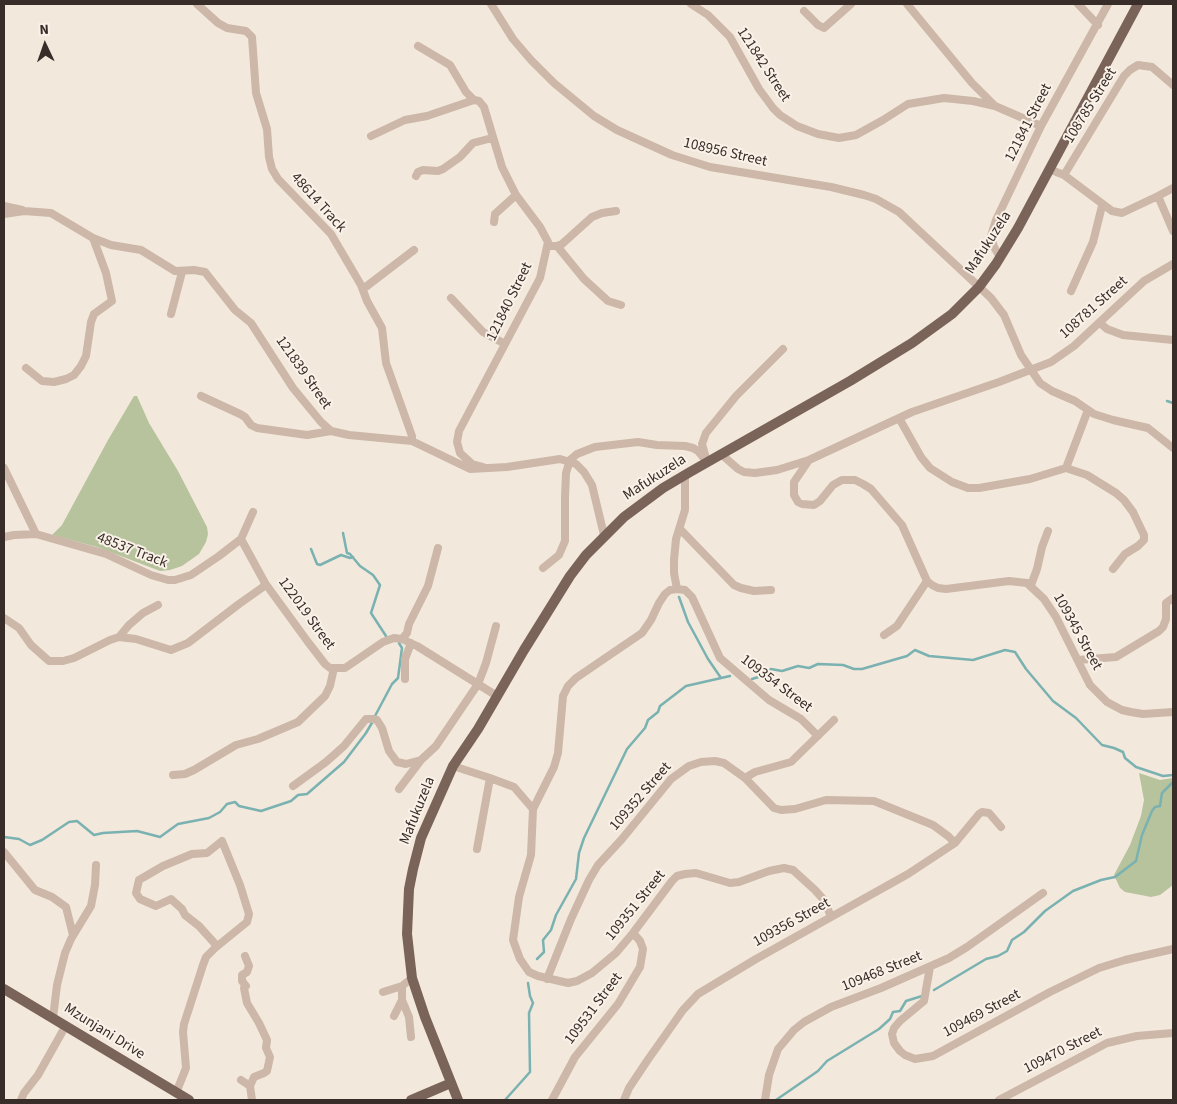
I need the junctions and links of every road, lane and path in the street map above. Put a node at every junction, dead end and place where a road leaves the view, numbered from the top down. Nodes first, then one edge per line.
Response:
1 (197, 4) edge
2 (492, 4) edge
3 (691, 4) edge
4 (850, 4) edge
5 (907, 4) edge
6 (1078, 4) edge
7 (1108, 4) edge
8 (1138, 4) edge
9 (804, 11) dead end
10 (1098, 24) junction
11 (418, 46) dead end
12 (1173, 85) edge
13 (474, 100) junction
14 (995, 106) junction
15 (1041, 126) junction
16 (371, 136) dead end
17 (492, 138) junction
18 (1049, 169) junction
19 (416, 176) dead end
20 (1064, 176) junction
21 (1173, 188) edge
22 (516, 195) junction
23 (1158, 196) junction
24 (4, 206) edge
25 (1102, 206) junction
26 (24, 211) junction
27 (616, 211) dead end
28 (4, 214) edge
29 (494, 222) dead end
30 (1173, 231) edge
31 (92, 238) junction
32 (553, 246) junction
33 (414, 250) dead end
34 (1000, 257) junction
35 (1173, 264) edge
36 (182, 272) junction
37 (979, 287) junction
38 (363, 289) junction
39 (1071, 291) dead end
40 (451, 298) dead end
41 (622, 305) dead end
42 (171, 314) dead end
43 (1100, 323) junction
44 (1173, 340) edge
45 (505, 344) junction
46 (783, 349) dead end
47 (26, 368) dead end
48 (1031, 369) junction
49 (201, 396) dead end
50 (1088, 410) junction
51 (899, 418) junction
52 (331, 431) junction
53 (412, 441) junction
54 (1173, 448) edge
55 (721, 454) junction
56 (809, 460) junction
57 (570, 461) junction
58 (707, 462) junction
59 (4, 468) edge
60 (1066, 468) junction
61 (490, 469) junction
62 (685, 476) junction
63 (253, 512) dead end
64 (680, 529) junction
65 (1048, 531) dead end
66 (36, 534) junction
67 (604, 535) junction
68 (4, 537) edge
69 (241, 539) junction
70 (438, 548) dead end
71 (543, 568) dead end
72 (1113, 570) dead end
73 (928, 581) junction
74 (265, 583) junction
75 (1031, 585) junction
76 (677, 589) junction
77 (771, 590) dead end
78 (1173, 598) edge
79 (158, 606) dead end
80 (4, 618) edge
81 (496, 626) dead end
82 (884, 636) dead end
83 (119, 637) junction
84 (402, 639) junction
85 (411, 643) junction
86 (1078, 660) junction
87 (334, 668) junction
88 (405, 679) dead end
89 (478, 684) junction
90 (497, 696) junction
91 (1173, 712) edge
92 (834, 720) dead end
93 (818, 736) junction
94 (422, 760) junction
95 (453, 766) junction
96 (173, 775) dead end
97 (490, 778) junction
98 (745, 778) junction
99 (293, 786) dead end
100 (399, 789) dead end
101 (533, 808) junction
102 (1001, 826) dead end
103 (955, 843) junction
104 (477, 849) dead end
105 (4, 852) edge
106 (96, 865) dead end
107 (1043, 893) dead end
108 (831, 916) junction
109 (634, 933) junction
110 (74, 935) junction
111 (217, 946) junction
112 (1173, 949) edge
113 (245, 956) dead end
114 (930, 967) junction
115 (412, 978) junction
116 (547, 979) junction
117 (402, 986) junction
118 (4, 989) edge
119 (383, 992) dead end
120 (402, 1000) junction
121 (394, 1016) dead end
122 (52, 1018) junction
123 (65, 1027) junction
124 (1173, 1033) edge
125 (411, 1037) dead end
126 (241, 1080) dead end
127 (451, 1083) junction
128 (250, 1086) junction
129 (176, 1093) junction
130 (21, 1100) edge
131 (189, 1100) edge
132 (252, 1100) edge
133 (411, 1100) edge
134 (458, 1100) edge
135 (552, 1100) edge
136 (624, 1100) edge
137 (765, 1100) edge
138 (998, 1100) edge

1 - 38 street, 48614 Track
2 - 37 street, 108956 Street
3 - 14 street, 121842 Street
4 - 9 street
5 - 14 street
6 - 10 street
7 - 10 street, 121841 Street
8 - 18 main road, Mafukuzela
10 - 15 street, 121841 Street
11 - 13 street
12 - 20 street, 108785 Street
13 - 16 street
13 - 17 street
14 - 15 street, 121842 Street
15 - 34 street, 121841 Street
17 - 19 street
17 - 22 street
18 - 20 street
18 - 34 main road, Mafukuzela
20 - 25 street
21 - 23 street
22 - 29 street
22 - 32 street
23 - 25 street
23 - 30 street
24 - 26 street
25 - 39 street
26 - 28 street
26 - 31 street, 121839 Street
27 - 32 street
31 - 36 street, 121839 Street
31 - 47 street
32 - 41 street
32 - 45 street, 121840 Street
33 - 38 street
34 - 37 main road, Mafukuzela
35 - 43 street, 108781 Street
36 - 42 street
36 - 52 street, 121839 Street
37 - 48 street, 108956 Street
37 - 55 main road, Mafukuzela
38 - 53 street, 48614 Track
40 - 45 street
43 - 44 street
43 - 48 street, 108781 Street
45 - 61 street, 121840 Street
46 - 58 street
48 - 50 street, 108956 Street
48 - 51 street
49 - 52 street
50 - 54 street, 108956 Street
50 - 60 street
51 - 56 street
51 - 60 street
52 - 53 street, 121839 Street
53 - 61 street, 121839 Street
55 - 56 street
55 - 58 main road, Mafukuzela
56 - 73 street
57 - 58 street
57 - 61 street, 121839 Street
57 - 67 street
57 - 71 street
58 - 62 main road, Mafukuzela
59 - 66 street
60 - 72 street
62 - 64 street
62 - 67 main road, Mafukuzela
63 - 69 street
64 - 76 street
64 - 77 street
65 - 75 street
66 - 68 street, 48537 Track
66 - 69 street, 48537 Track
67 - 90 main road, Mafukuzela
69 - 74 street, 122019 Street
70 - 84 street
73 - 75 street
73 - 82 street
74 - 83 street
74 - 87 street, 122019 Street
75 - 86 street, 109345 Street
76 - 93 street, 109354 Street
76 - 101 street
78 - 86 street
79 - 83 street
80 - 83 street
81 - 89 street
84 - 85 street
84 - 87 street, 122019 Street
85 - 88 street
85 - 89 street
86 - 91 street, 109345 Street
87 - 96 street
89 - 90 street
89 - 94 street
90 - 95 main road, Mafukuzela
92 - 93 street
93 - 98 street
94 - 99 street
94 - 100 street
95 - 97 street
95 - 115 main road, Mafukuzela
97 - 101 street
97 - 104 street
98 - 103 street, 109352 Street
98 - 116 street, 109352 Street
101 - 116 street, 109351 Street
102 - 103 street, 109356 Street
103 - 108 street, 109356 Street
105 - 110 street
106 - 110 street
107 - 114 street, 109468 Street
108 - 109 street, 109351 Street
108 - 136 street, 109356 Street
109 - 116 street, 109351 Street
109 - 135 street, 109531 Street
110 - 122 street
111 - 111 street
111 - 129 street
112 - 114 street, 109469 Street
113 - 128 street
114 - 137 street, 109468 Street
115 - 117 street
115 - 127 main road, Mafukuzela
117 - 119 street
117 - 120 street
118 - 122 main road, Mzunjani Drive
120 - 121 street
120 - 125 street
122 - 123 main road, Mzunjani Drive
123 - 129 main road, Mzunjani Drive
123 - 130 street
124 - 138 street, 109470 Street
126 - 128 street
127 - 133 main road
127 - 134 main road, Mafukuzela
128 - 132 street
129 - 131 main road, Mzunjani Drive

